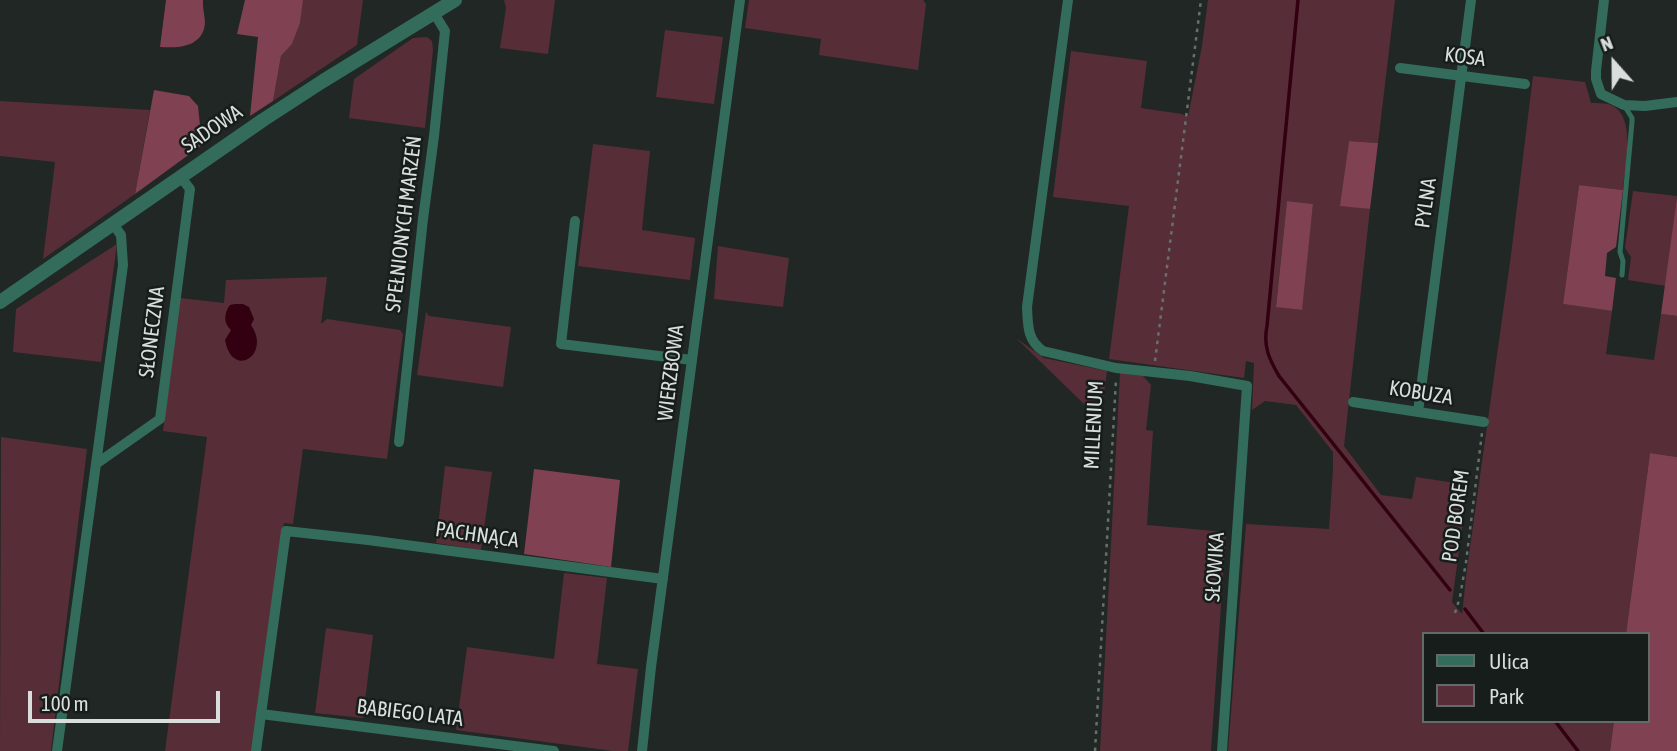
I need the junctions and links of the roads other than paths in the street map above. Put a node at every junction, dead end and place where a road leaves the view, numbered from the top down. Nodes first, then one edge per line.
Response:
1 (455, 0) edge
2 (740, 0) edge
3 (1068, 0) edge
4 (1471, 0) edge
5 (1604, 0) edge
6 (434, 13) junction
7 (1400, 68) dead end
8 (1462, 76) junction
9 (1525, 84) dead end
10 (1677, 102) edge
11 (1625, 105) junction
12 (180, 176) junction
13 (575, 221) dead end
14 (113, 224) junction
15 (1622, 275) dead end
16 (0, 302) edge
17 (692, 360) junction
18 (1247, 386) joint
19 (1353, 402) dead end
20 (1418, 412) junction
21 (1484, 422) road end
22 (399, 442) dead end
23 (96, 464) junction
24 (663, 579) junction
25 (261, 714) junction
26 (57, 751) edge
27 (256, 751) edge
28 (554, 751) edge
29 (642, 751) edge
30 (1222, 751) edge

1 - 6 street, SADOWA
2 - 17 street, WIERZBOWA
3 - 18 street, MILLENIUM
4 - 8 street, PYLNA
5 - 11 street
6 - 12 street, SADOWA
6 - 22 street, SPEŁNIONYCH MARZEŃ
7 - 8 street, KOSA
8 - 9 street, KOSA
8 - 20 street, PYLNA
10 - 11 street
11 - 15 lane
12 - 14 street, SADOWA
12 - 23 street, SŁONECZNA
13 - 17 street
14 - 16 street, SADOWA
14 - 23 street, SŁONECZNA
17 - 24 street, WIERZBOWA
18 - 30 street, SŁOWIKA
19 - 20 street, KOBUZA
20 - 21 street, KOBUZA
23 - 26 street, SŁONECZNA
24 - 25 street, PACHNĄCA
24 - 29 street, WIERZBOWA
25 - 27 street
25 - 28 street, BABIEGO LATA

